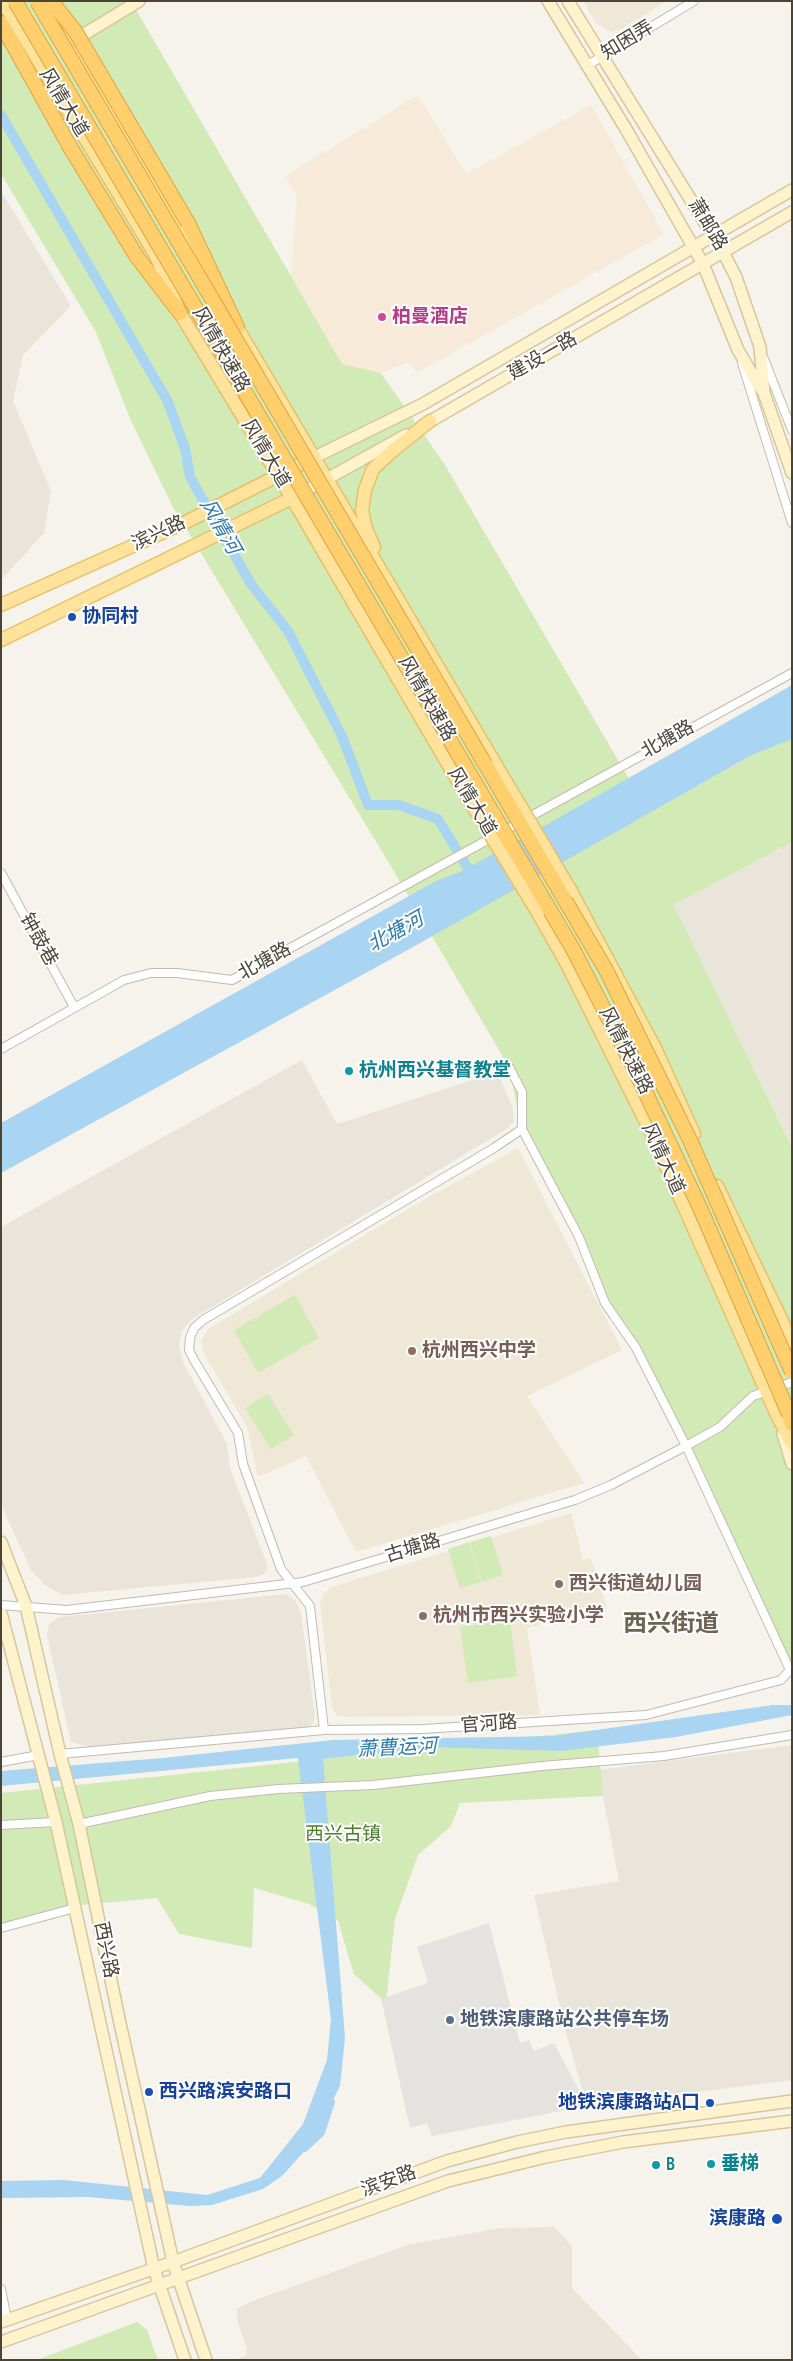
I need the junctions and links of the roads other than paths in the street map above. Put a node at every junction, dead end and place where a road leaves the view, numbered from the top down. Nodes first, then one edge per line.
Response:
1 (2, 1) edge
2 (15, 1) edge
3 (37, 1) edge
4 (50, 1) edge
5 (139, 1) edge
6 (548, 1) edge
7 (568, 1) edge
8 (694, 1) edge
9 (1, 23) edge
10 (73, 40) junction
11 (602, 56) junction
12 (588, 66) junction
13 (792, 190) edge
14 (792, 212) edge
15 (713, 235) junction
16 (694, 247) junction
17 (723, 252) junction
18 (703, 264) junction
19 (180, 313) junction
20 (237, 327) junction
21 (760, 348) junction
22 (738, 350) junction
23 (764, 393) junction
24 (430, 421) junction
25 (792, 430) edge
26 (315, 457) junction
27 (792, 472) edge
28 (278, 476) junction
29 (328, 480) junction
30 (292, 498) junction
31 (792, 523) edge
32 (396, 595) junction
33 (1, 606) edge
34 (1, 640) edge
35 (792, 673) edge
36 (1, 873) edge
37 (74, 1007) junction
38 (1, 1049) edge
39 (509, 1067) dead end
40 (522, 1128) junction
41 (792, 1342) edge
42 (792, 1372) edge
43 (792, 1382) edge
44 (767, 1389) junction
45 (787, 1418) edge
46 (792, 1444) edge
47 (686, 1446) junction
48 (792, 1464) edge
49 (1, 1542) edge
50 (293, 1582) junction
51 (1, 1605) edge
52 (26, 1606) junction
53 (1, 1613) edge
54 (324, 1730) junction
55 (792, 1735) edge
56 (61, 1756) junction
57 (39, 1758) junction
58 (1, 1762) edge
59 (56, 1822) junction
60 (79, 1824) junction
61 (1, 1825) edge
62 (75, 1908) junction
63 (1, 1928) edge
64 (792, 2101) edge
65 (792, 2120) edge
66 (174, 2262) junction
67 (154, 2269) junction
68 (180, 2279) junction
69 (160, 2286) junction
70 (1, 2289) edge
71 (4, 2321) edge
72 (1, 2342) edge
73 (185, 2360) edge
74 (206, 2360) edge

1 - 19 main road, 风情大道
2 - 45 highway, 风情快速路, bridge
3 - 42 highway, 风情快速路, bridge
4 - 10 main road, 风情大道
4 - 20 highway, bridge
5 - 10 main road
6 - 12 main road
7 - 11 main road, 萧邮路
8 - 11 street, 知困弄
9 - 19 highway
10 - 20 main road, 风情大道
11 - 12 street, 知困弄
11 - 15 main road, 萧邮路
12 - 16 main road
13 - 15 main road, 建设一路
14 - 17 main road, 建设一路
15 - 16 main road, 建设一路
15 - 17 main road, 萧邮路
16 - 18 main road
16 - 26 main road, 建设一路
17 - 18 main road, 建设一路
17 - 21 main road, 萧邮路
18 - 22 main road
18 - 24 main road, 建设一路
19 - 28 main road, 风情大道
20 - 26 main road, 风情大道
21 - 23 main road, 萧邮路
21 - 25 street
22 - 23 main road
22 - 31 street
23 - 27 main road, 萧邮路
24 - 29 main road, 建设一路
24 - 32 main road
26 - 28 main road, 滨兴路
26 - 29 main road, 风情大道
28 - 30 main road, 风情大道
28 - 33 main road, 滨兴路
29 - 30 main road, 建设一路
29 - 32 main road, 风情大道
30 - 34 main road, 滨兴路
30 - 44 main road, 风情大道, bridge
32 - 41 main road, 风情大道, bridge
35 - 37 street, 北塘路
36 - 37 street, 钟鼓巷
37 - 38 street, 北塘路
39 - 40 street
40 - 47 street
40 - 50 street
43 - 44 street, 古塘路
44 - 45 main road, 风情大道
44 - 47 street, 古塘路
45 - 46 main road, 风情大道
45 - 48 main road
47 - 50 street, 古塘路
47 - 54 street, 官河路
49 - 52 main road, 西兴路
50 - 52 street, 古塘路
50 - 54 street
51 - 52 street, 古塘路
52 - 56 main road, 西兴路
53 - 57 main road, 西兴路
54 - 56 street, 官河路
55 - 60 street
56 - 60 main road, 西兴路
57 - 58 street
57 - 59 main road, 西兴路
59 - 61 street
59 - 62 main road, 西兴路
60 - 66 main road, 西兴路
62 - 63 street
62 - 67 main road, 西兴路
64 - 66 main road, 滨安路
65 - 68 main road, 滨安路
66 - 67 main road, 滨安路
66 - 68 main road, 西兴路
67 - 69 main road, 西兴路
67 - 71 main road, 滨安路
68 - 69 main road, 滨安路
68 - 74 main road, 西兴路
69 - 72 main road, 滨安路
69 - 73 main road, 西兴路
70 - 71 street

